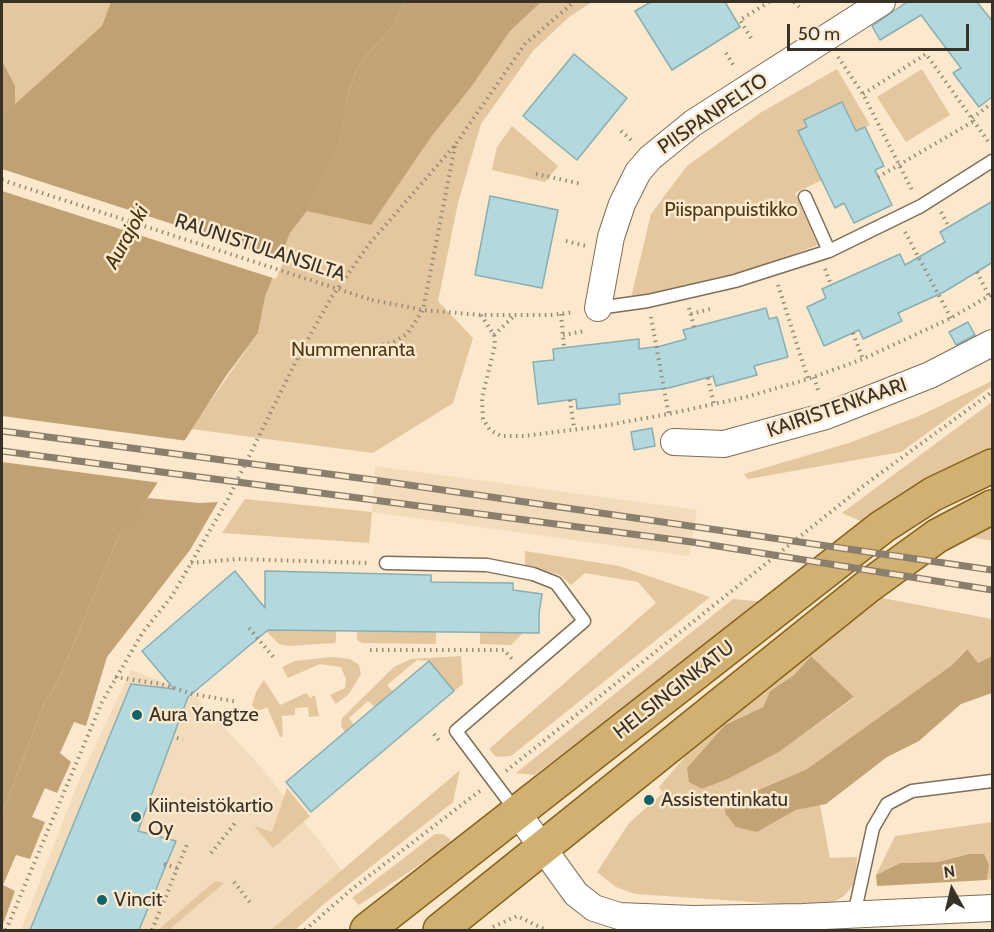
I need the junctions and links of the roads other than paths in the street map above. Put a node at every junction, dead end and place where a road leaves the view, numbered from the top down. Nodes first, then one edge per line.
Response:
1 (882, 2) edge
2 (993, 161) edge
3 (805, 197) dead end
4 (829, 251) junction
5 (598, 308) joint
6 (993, 343) edge
7 (674, 442) dead end
8 (993, 466) edge
9 (993, 507) edge
10 (386, 563) road end
11 (993, 781) edge
12 (516, 812) junction
13 (542, 850) junction
14 (993, 908) edge
15 (854, 923) edge
16 (367, 930) edge
17 (440, 930) edge

1 - 5 street, PIISPANPELTO
2 - 4 lane
3 - 4 lane
4 - 5 lane
6 - 7 street, KAIRISTENKAARI
8 - 12 main road, HELSINGINKATU
9 - 13 main road, HELSINGINKATU
10 - 12 lane
11 - 15 lane
12 - 13 street
12 - 16 main road, HELSINGINKATU
13 - 15 street
13 - 17 main road, HELSINGINKATU
14 - 15 street

